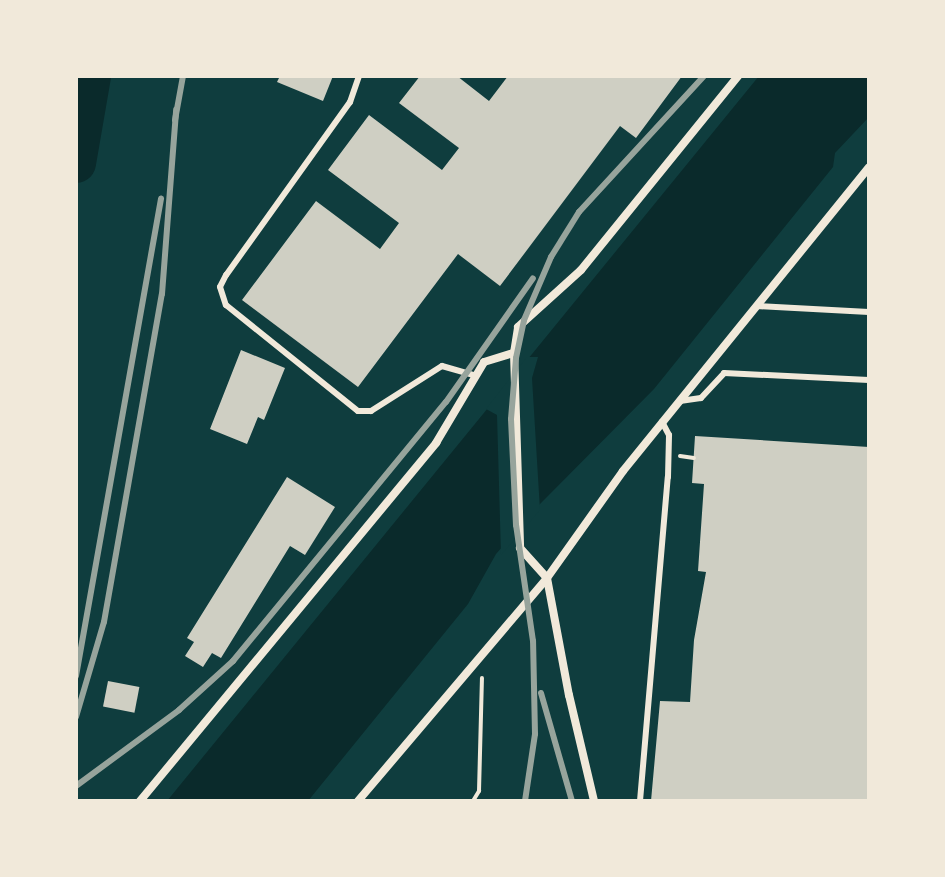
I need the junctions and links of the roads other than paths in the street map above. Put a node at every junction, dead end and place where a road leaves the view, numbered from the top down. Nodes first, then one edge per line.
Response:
1 (359, 76) edge
2 (738, 76) edge
3 (869, 167) edge
4 (757, 306) junction
5 (869, 312) edge
6 (514, 353) junction
7 (476, 376) junction
8 (869, 380) edge
9 (678, 402) junction
10 (662, 422) junction
11 (547, 578) junction
12 (140, 801) edge
13 (358, 801) edge
14 (594, 801) edge
15 (640, 801) edge

1 - 7 lane
2 - 6 street
3 - 4 street
4 - 5 lane
4 - 9 street
6 - 7 street
6 - 11 street
7 - 12 street
8 - 9 lane
9 - 10 street
10 - 11 street
10 - 15 lane
11 - 13 street
11 - 14 street

